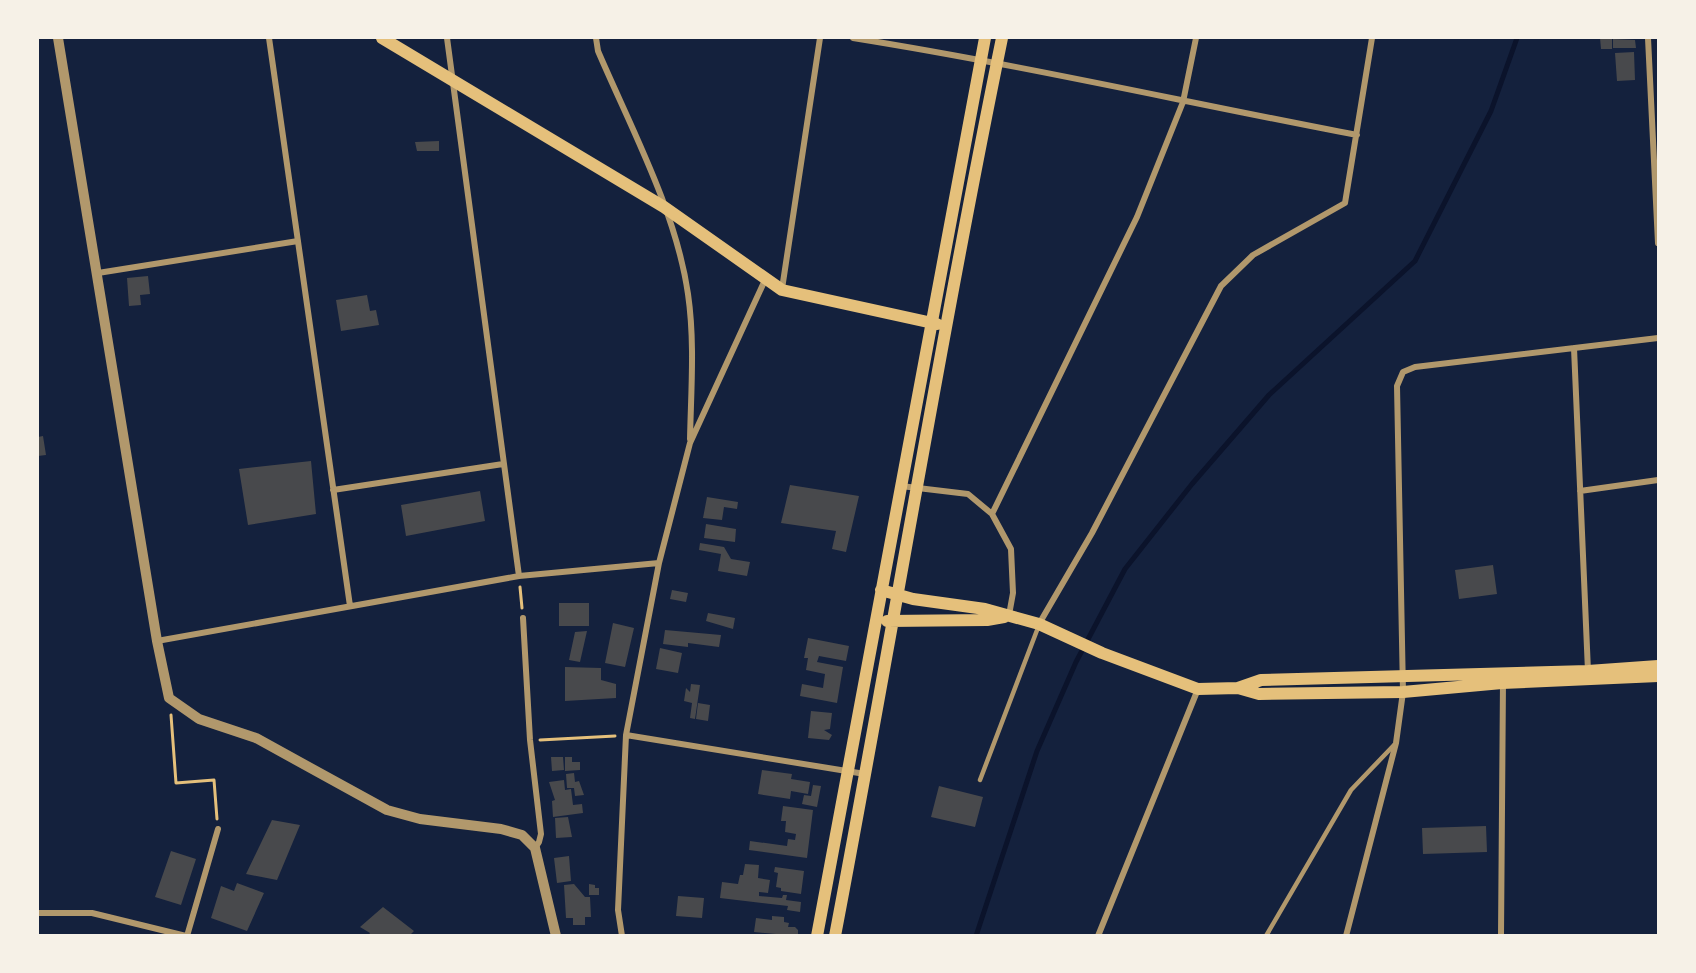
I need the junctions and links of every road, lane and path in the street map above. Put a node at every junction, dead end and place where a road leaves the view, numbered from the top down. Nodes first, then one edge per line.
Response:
1 (58, 38) edge
2 (269, 38) edge
3 (382, 38) edge
4 (447, 38) edge
5 (596, 38) edge
6 (820, 38) edge
7 (853, 38) edge
8 (985, 38) edge
9 (1002, 38) edge
10 (1196, 38) edge
11 (1372, 38) edge
12 (1648, 38) edge
13 (981, 58) junction
14 (997, 62) junction
15 (1649, 67) junction
16 (1659, 67) edge
17 (452, 80) junction
18 (1183, 102) junction
19 (1357, 135) junction
20 (664, 207) junction
21 (298, 241) junction
22 (1659, 243) edge
23 (98, 273) junction
24 (765, 280) junction
25 (782, 290) junction
26 (931, 323) junction
27 (946, 325) junction
28 (1659, 338) edge
29 (1574, 348) junction
30 (690, 443) junction
31 (503, 464) junction
32 (1659, 480) edge
33 (901, 486) junction
34 (915, 487) junction
35 (333, 490) junction
36 (1580, 491) junction
37 (992, 514) junction
38 (659, 563) junction
39 (519, 576) junction
40 (881, 591) junction
41 (898, 595) junction
42 (350, 606) junction
43 (1008, 616) junction
44 (523, 618) joint
45 (876, 619) junction
46 (893, 622) junction
47 (1043, 625) junction
48 (156, 641) junction
49 (1659, 666) edge
50 (1588, 671) junction
51 (1659, 676) edge
52 (1404, 677) junction
53 (1503, 677) junction
54 (1238, 688) junction
55 (1198, 689) junction
56 (1403, 692) junction
57 (169, 698) junction
58 (626, 735) junction
59 (530, 740) junction
60 (1396, 742) junction
61 (848, 772) junction
62 (866, 774) junction
63 (980, 780) dead end
64 (218, 829) joint
65 (535, 848) junction
66 (38, 913) edge
67 (187, 936) edge
68 (556, 936) edge
69 (622, 936) edge
70 (817, 936) edge
71 (835, 936) edge
72 (1098, 936) edge
73 (1266, 936) edge
74 (1346, 936) edge
75 (1501, 936) edge

1 - 23 street
2 - 21 street
3 - 17 main road
4 - 17 street
5 - 20 street
6 - 25 street
7 - 13 street
8 - 13 main road
9 - 14 main road
10 - 18 street
11 - 19 street
12 - 15 street
13 - 14 street
13 - 26 main road
14 - 18 street
14 - 27 main road
15 - 16 street
15 - 22 street
17 - 20 main road
17 - 31 street
18 - 19 street
18 - 37 street
19 - 47 street
20 - 24 main road
20 - 30 street
21 - 23 street
21 - 35 street
23 - 48 street
24 - 25 main road
24 - 30 street
25 - 26 main road
26 - 27 main road
26 - 33 main road
27 - 34 main road
28 - 29 street
29 - 36 street
29 - 52 street
30 - 38 street
31 - 35 street
31 - 39 street
32 - 36 street
33 - 34 street
33 - 40 main road
34 - 37 street
34 - 41 main road
35 - 42 street
36 - 50 street
37 - 43 street
38 - 39 street
38 - 58 street
39 - 42 street
39 - 44 path
40 - 41 main road
40 - 45 main road
41 - 43 main road
41 - 46 main road
42 - 48 street
43 - 46 main road
43 - 47 main road
44 - 59 street
45 - 46 main road
45 - 61 main road
46 - 62 main road
47 - 55 main road
47 - 63 lane
48 - 57 street
49 - 50 main road
50 - 53 main road
51 - 53 main road
52 - 53 main road
52 - 54 main road
52 - 56 street
53 - 56 main road
53 - 75 street
54 - 55 main road
54 - 56 main road
55 - 72 street
56 - 60 street
57 - 64 path
57 - 65 street
58 - 59 path
58 - 61 street
58 - 69 street
59 - 65 street
60 - 73 lane
60 - 74 street
61 - 62 street
61 - 70 main road
62 - 71 main road
64 - 67 street
65 - 68 street
66 - 67 street

